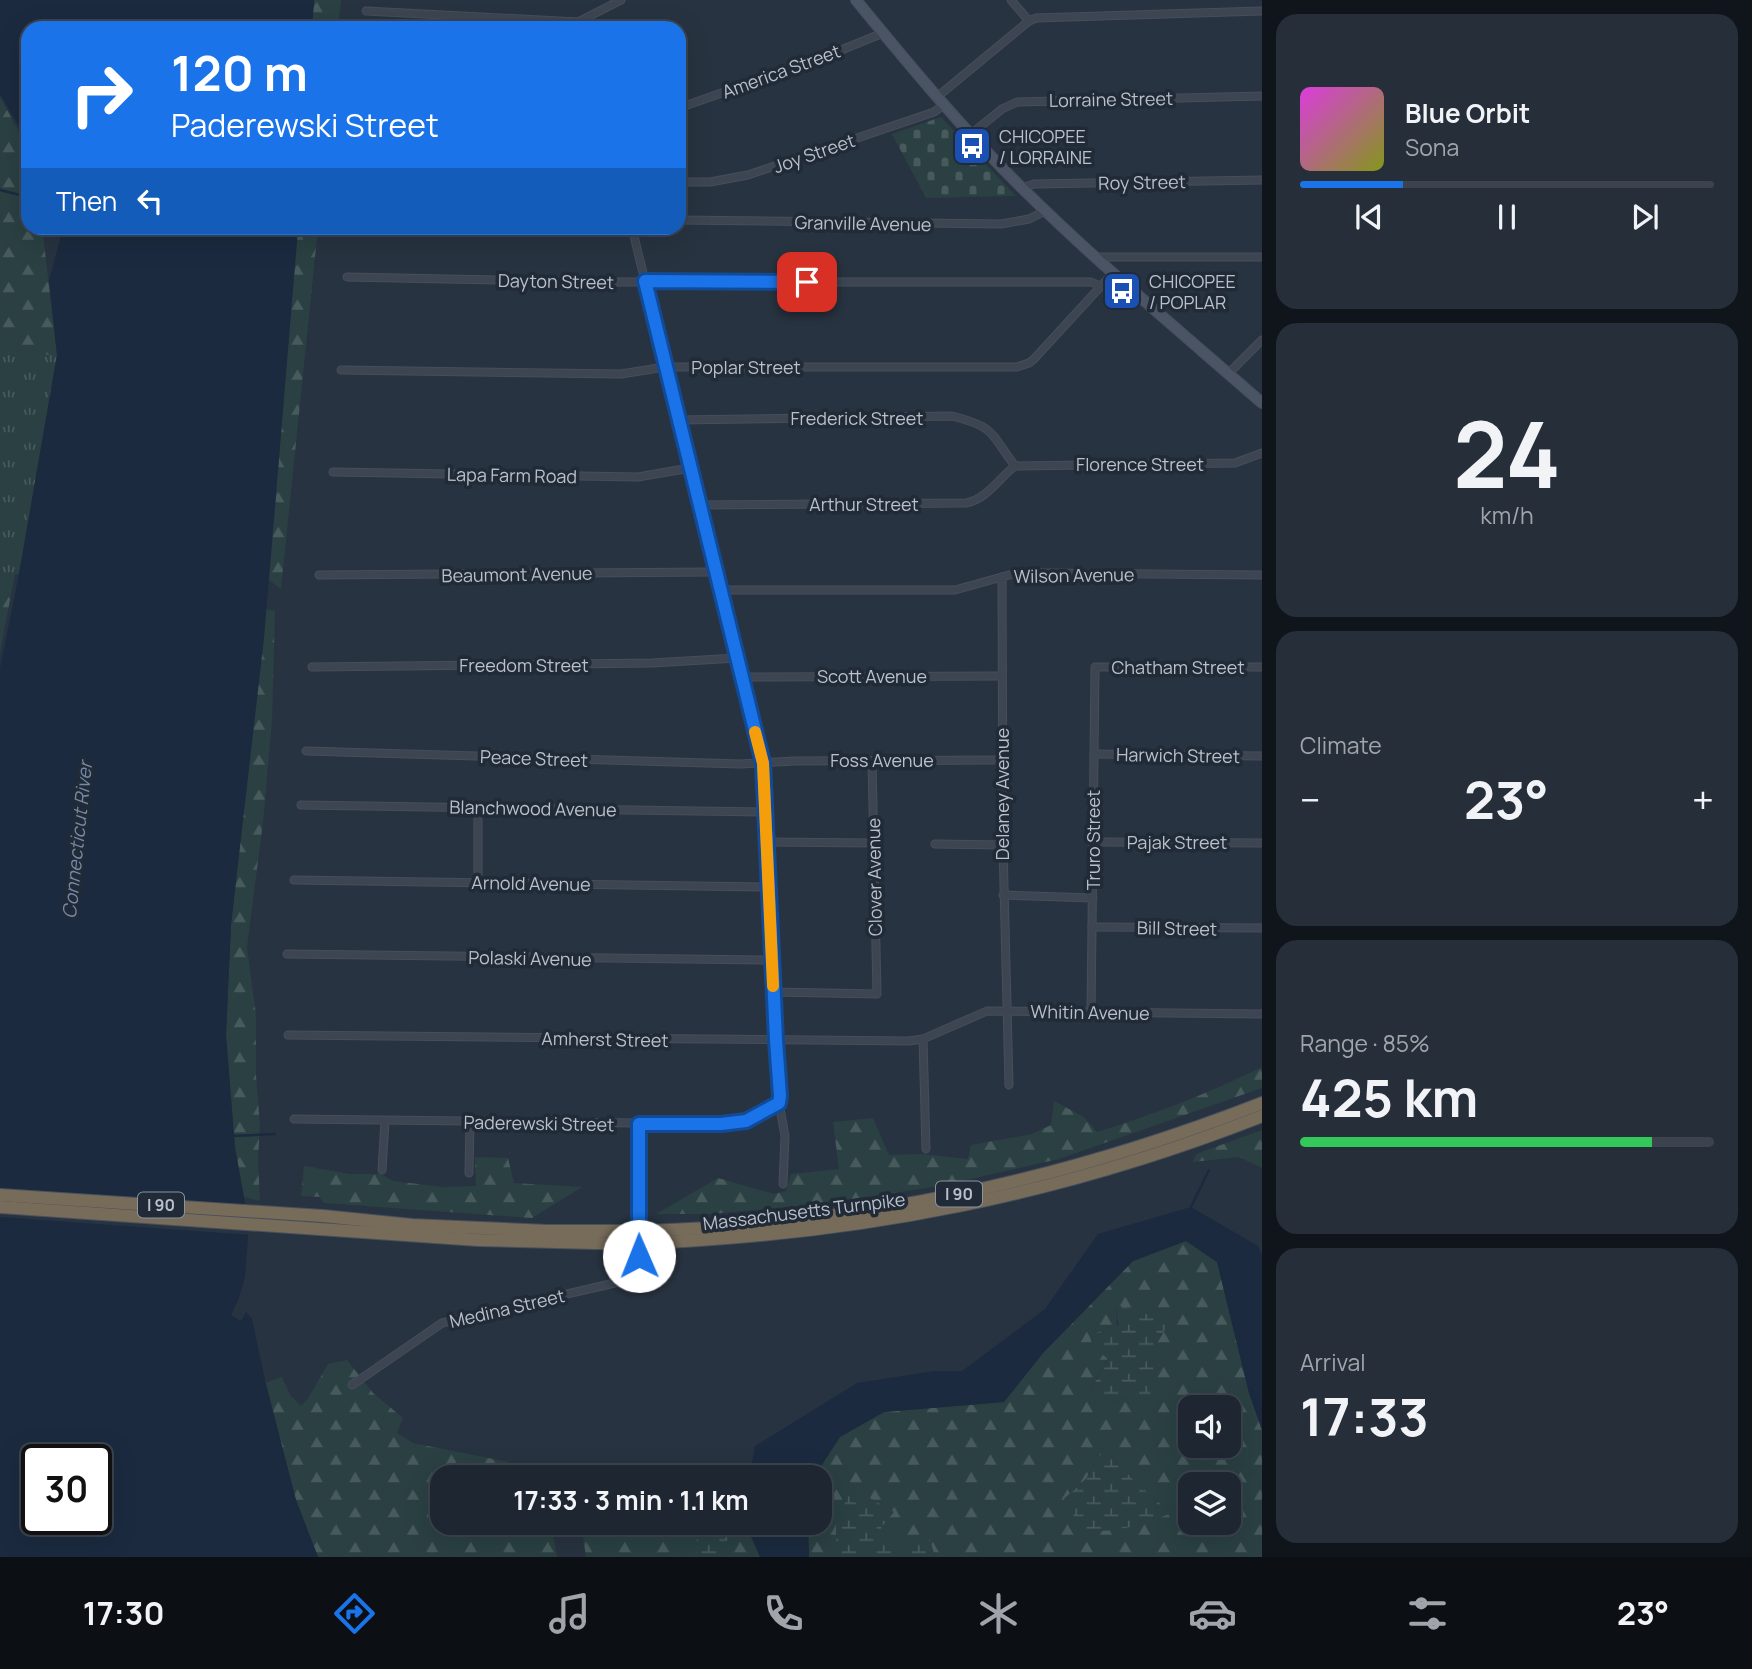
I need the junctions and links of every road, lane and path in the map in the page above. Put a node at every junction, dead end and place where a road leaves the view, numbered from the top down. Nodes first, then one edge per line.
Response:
1 (621, 0) edge
2 (856, 0) edge
3 (1011, 0) edge
4 (366, 11) dead end
5 (1262, 11) edge
6 (517, 21) edge
7 (585, 21) edge
8 (1029, 21) junction
9 (883, 33) junction
10 (1262, 96) edge
11 (940, 101) junction
12 (686, 106) edge
13 (971, 134) junction
14 (1262, 180) edge
15 (686, 182) edge
16 (1022, 188) junction
17 (1045, 211) junction
18 (686, 220) edge
19 (634, 235) edge
20 (1096, 257) junction
21 (1262, 257) edge
22 (1113, 273) junction
23 (347, 277) dead end
24 (645, 281) junction
25 (1100, 286) junction
26 (1262, 340) edge
27 (665, 367) junction
28 (341, 370) dead end
29 (1228, 374) junction
30 (1262, 403) edge
31 (678, 419) junction
32 (1262, 453) edge
33 (1015, 466) junction
34 (690, 468) junction
35 (333, 472) dead end
36 (699, 505) junction
37 (715, 572) junction
38 (319, 575) dead end
39 (1262, 575) edge
40 (1002, 577) junction
41 (720, 590) junction
42 (737, 658) junction
43 (312, 667) dead end
44 (1095, 667) joint
45 (1262, 667) edge
46 (1002, 676) junction
47 (742, 677) junction
48 (306, 751) dead end
49 (1094, 754) junction
50 (1262, 756) edge
51 (1002, 760) junction
52 (872, 761) junction
53 (763, 763) junction
54 (301, 805) dead end
55 (478, 808) junction
56 (764, 812) junction
57 (766, 842) junction
58 (1093, 842) junction
59 (873, 843) junction
60 (1262, 843) edge
61 (935, 844) dead end
62 (1003, 845) junction
63 (294, 880) dead end
64 (478, 882) junction
65 (768, 887) junction
66 (1003, 895) junction
67 (1093, 898) junction
68 (1092, 927) junction
69 (1262, 928) edge
70 (288, 954) dead end
71 (772, 960) junction
72 (773, 992) junction
73 (1006, 1011) junction
74 (1091, 1013) junction
75 (1262, 1014) edge
76 (288, 1035) dead end
77 (923, 1039) junction
78 (776, 1040) junction
79 (1009, 1085) dead end
80 (779, 1103) junction
81 (1262, 1103) edge
82 (1262, 1116) edge
83 (294, 1119) dead end
84 (385, 1121) junction
85 (470, 1122) junction
86 (639, 1124) junction
87 (926, 1149) dead end
88 (382, 1170) dead end
89 (470, 1173) dead end
90 (783, 1184) dead end
91 (0, 1195) edge
92 (0, 1207) edge
93 (322, 1222) junction
94 (640, 1237) junction
95 (352, 1385) dead end

1 - 7 street
2 - 9 main road
3 - 8 street
4 - 6 street
5 - 8 street
8 - 11 street, Joy Street
9 - 11 main road
9 - 12 street, America Street
10 - 13 street, Lorraine Street
11 - 13 main road
11 - 15 street, Joy Street
13 - 16 main road
14 - 16 street, Roy Street
16 - 17 main road
17 - 18 street, Granville Avenue
17 - 20 main road
19 - 24 street
20 - 21 street
20 - 22 main road
22 - 25 street, Poplar Street
22 - 29 main road
23 - 24 street, Dayton Street
24 - 25 street, Dayton Street
24 - 27 street
25 - 27 street, Poplar Street
26 - 29 street
27 - 28 street, Poplar Street
27 - 31 street
29 - 30 main road
31 - 33 street, Frederick Street
31 - 34 street
32 - 33 street, Florence Street
33 - 36 street, Arthur Street
34 - 35 street, Lapa Farm Road
34 - 36 street
36 - 37 street
37 - 38 street, Beaumont Avenue
37 - 41 street
39 - 40 street, Wilson Avenue
40 - 41 street, Wilson Avenue
40 - 46 street, Delaney Avenue
41 - 42 street
42 - 43 street, Freedom Street
42 - 47 street
44 - 45 street, Chatham Street
44 - 49 street, Truro Street
46 - 47 street, Scott Avenue
46 - 51 street, Delaney Avenue
47 - 53 street
48 - 53 street, Peace Street
49 - 50 street, Harwich Street
49 - 58 street, Truro Street
51 - 52 street, Foss Avenue
51 - 62 street, Delaney Avenue
52 - 53 street, Foss Avenue
52 - 59 street, Clover Avenue
53 - 56 street
54 - 55 street, Blanchwood Avenue
55 - 56 street, Blanchwood Avenue
55 - 64 street
56 - 57 street
57 - 59 street
57 - 65 street
58 - 60 street, Pajak Street
58 - 67 street, Truro Street
59 - 72 street, Clover Avenue
61 - 62 street
62 - 66 street, Delaney Avenue
63 - 64 street, Arnold Avenue
64 - 65 street, Arnold Avenue
65 - 71 street
66 - 67 street
66 - 73 street, Delaney Avenue
67 - 68 street, Truro Street
68 - 69 street, Bill Street
68 - 74 street, Truro Street
70 - 71 street, Polaski Avenue
71 - 72 street
72 - 78 street
73 - 74 street, Whitin Avenue
73 - 77 street, Whitin Avenue
73 - 79 street, Delaney Avenue
74 - 75 street, Whitin Avenue
76 - 78 street, Amherst Street
77 - 78 street, Amherst Street
77 - 87 street
78 - 80 street
80 - 86 street, Paderewski Street
80 - 90 street
81 - 94 highway, Massachusetts Turnpike / I 90
82 - 94 highway, Massachusetts Turnpike / I 90
83 - 84 street, Paderewski Street
84 - 85 street, Paderewski Street
84 - 88 street
85 - 86 street, Paderewski Street
85 - 89 street
86 - 95 street, Medina Street
91 - 93 highway, Massachusetts Turnpike / I 90
92 - 93 highway, Massachusetts Turnpike / I 90
93 - 94 highway, Massachusetts Turnpike / I 90

